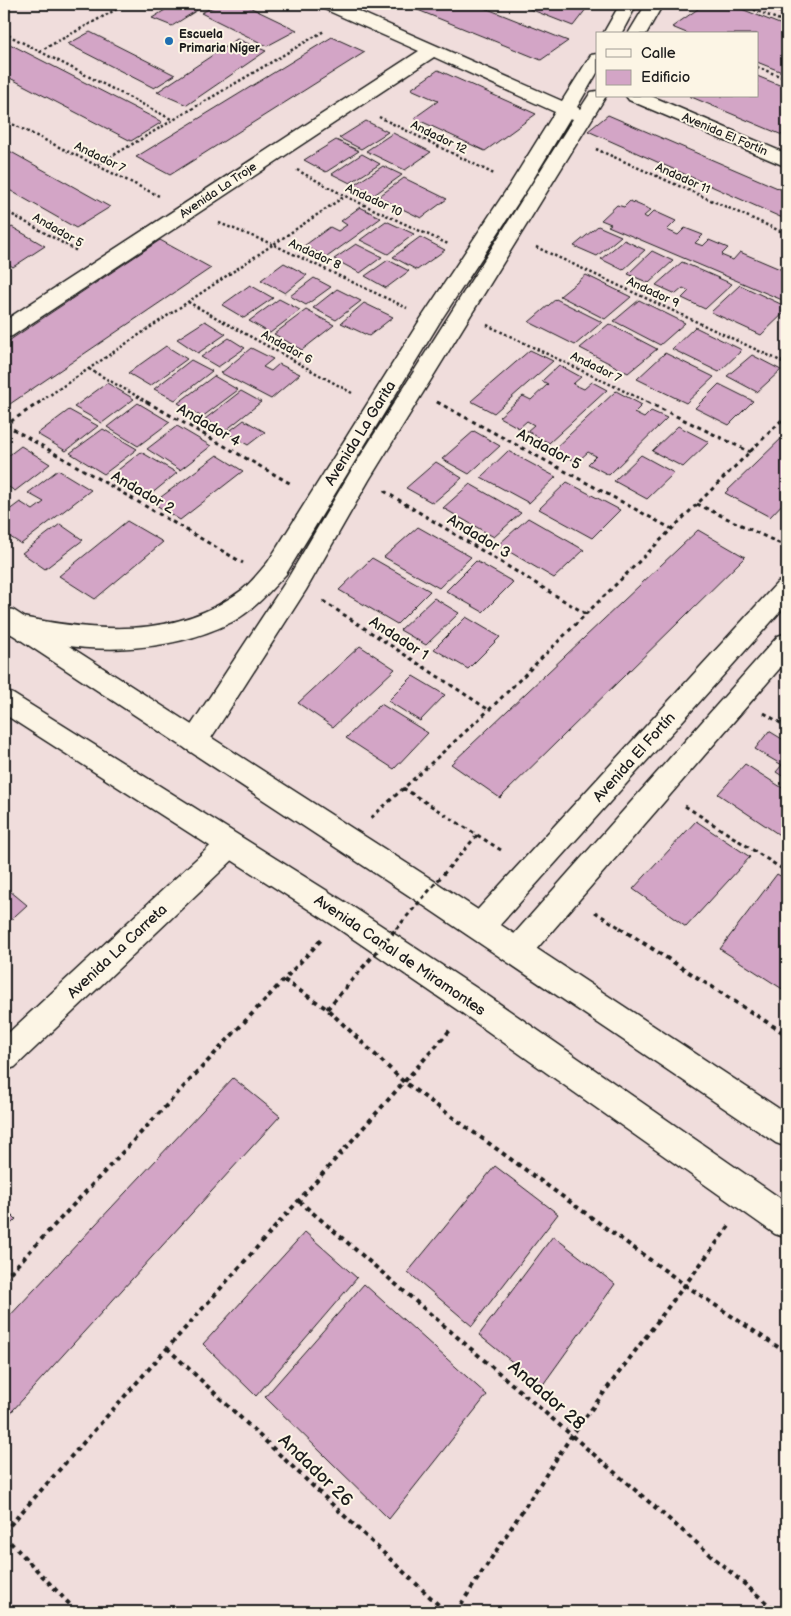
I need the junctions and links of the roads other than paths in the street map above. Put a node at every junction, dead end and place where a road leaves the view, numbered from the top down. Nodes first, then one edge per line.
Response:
1 (328, 4) edge
2 (628, 4) edge
3 (654, 4) edge
4 (613, 32) edge
5 (638, 32) edge
6 (433, 50) junction
7 (595, 78) edge
8 (640, 98) edge
9 (576, 113) junction
10 (787, 161) edge
11 (4, 331) edge
12 (787, 588) edge
13 (10, 622) edge
14 (787, 643) edge
15 (4, 701) edge
16 (194, 741) junction
17 (230, 845) junction
18 (480, 927) junction
19 (517, 951) junction
20 (4, 1057) edge
21 (787, 1132) edge
22 (787, 1222) edge

1 - 6 street
2 - 4 street
3 - 5 street
6 - 9 street
6 - 11 street, Avenida La Troje
7 - 9 street, Avenida La Garita
8 - 10 street, Avenida El Fortín
9 - 13 street, Avenida La Garita
9 - 16 street, Avenida La Garita
12 - 18 street, Avenida El Fortín
13 - 16 street
14 - 19 street
15 - 17 street, Avenida Canal de Miramontes
16 - 18 street
17 - 20 street, Avenida La Carreta
17 - 22 street, Avenida Canal de Miramontes
18 - 19 street
19 - 21 street

